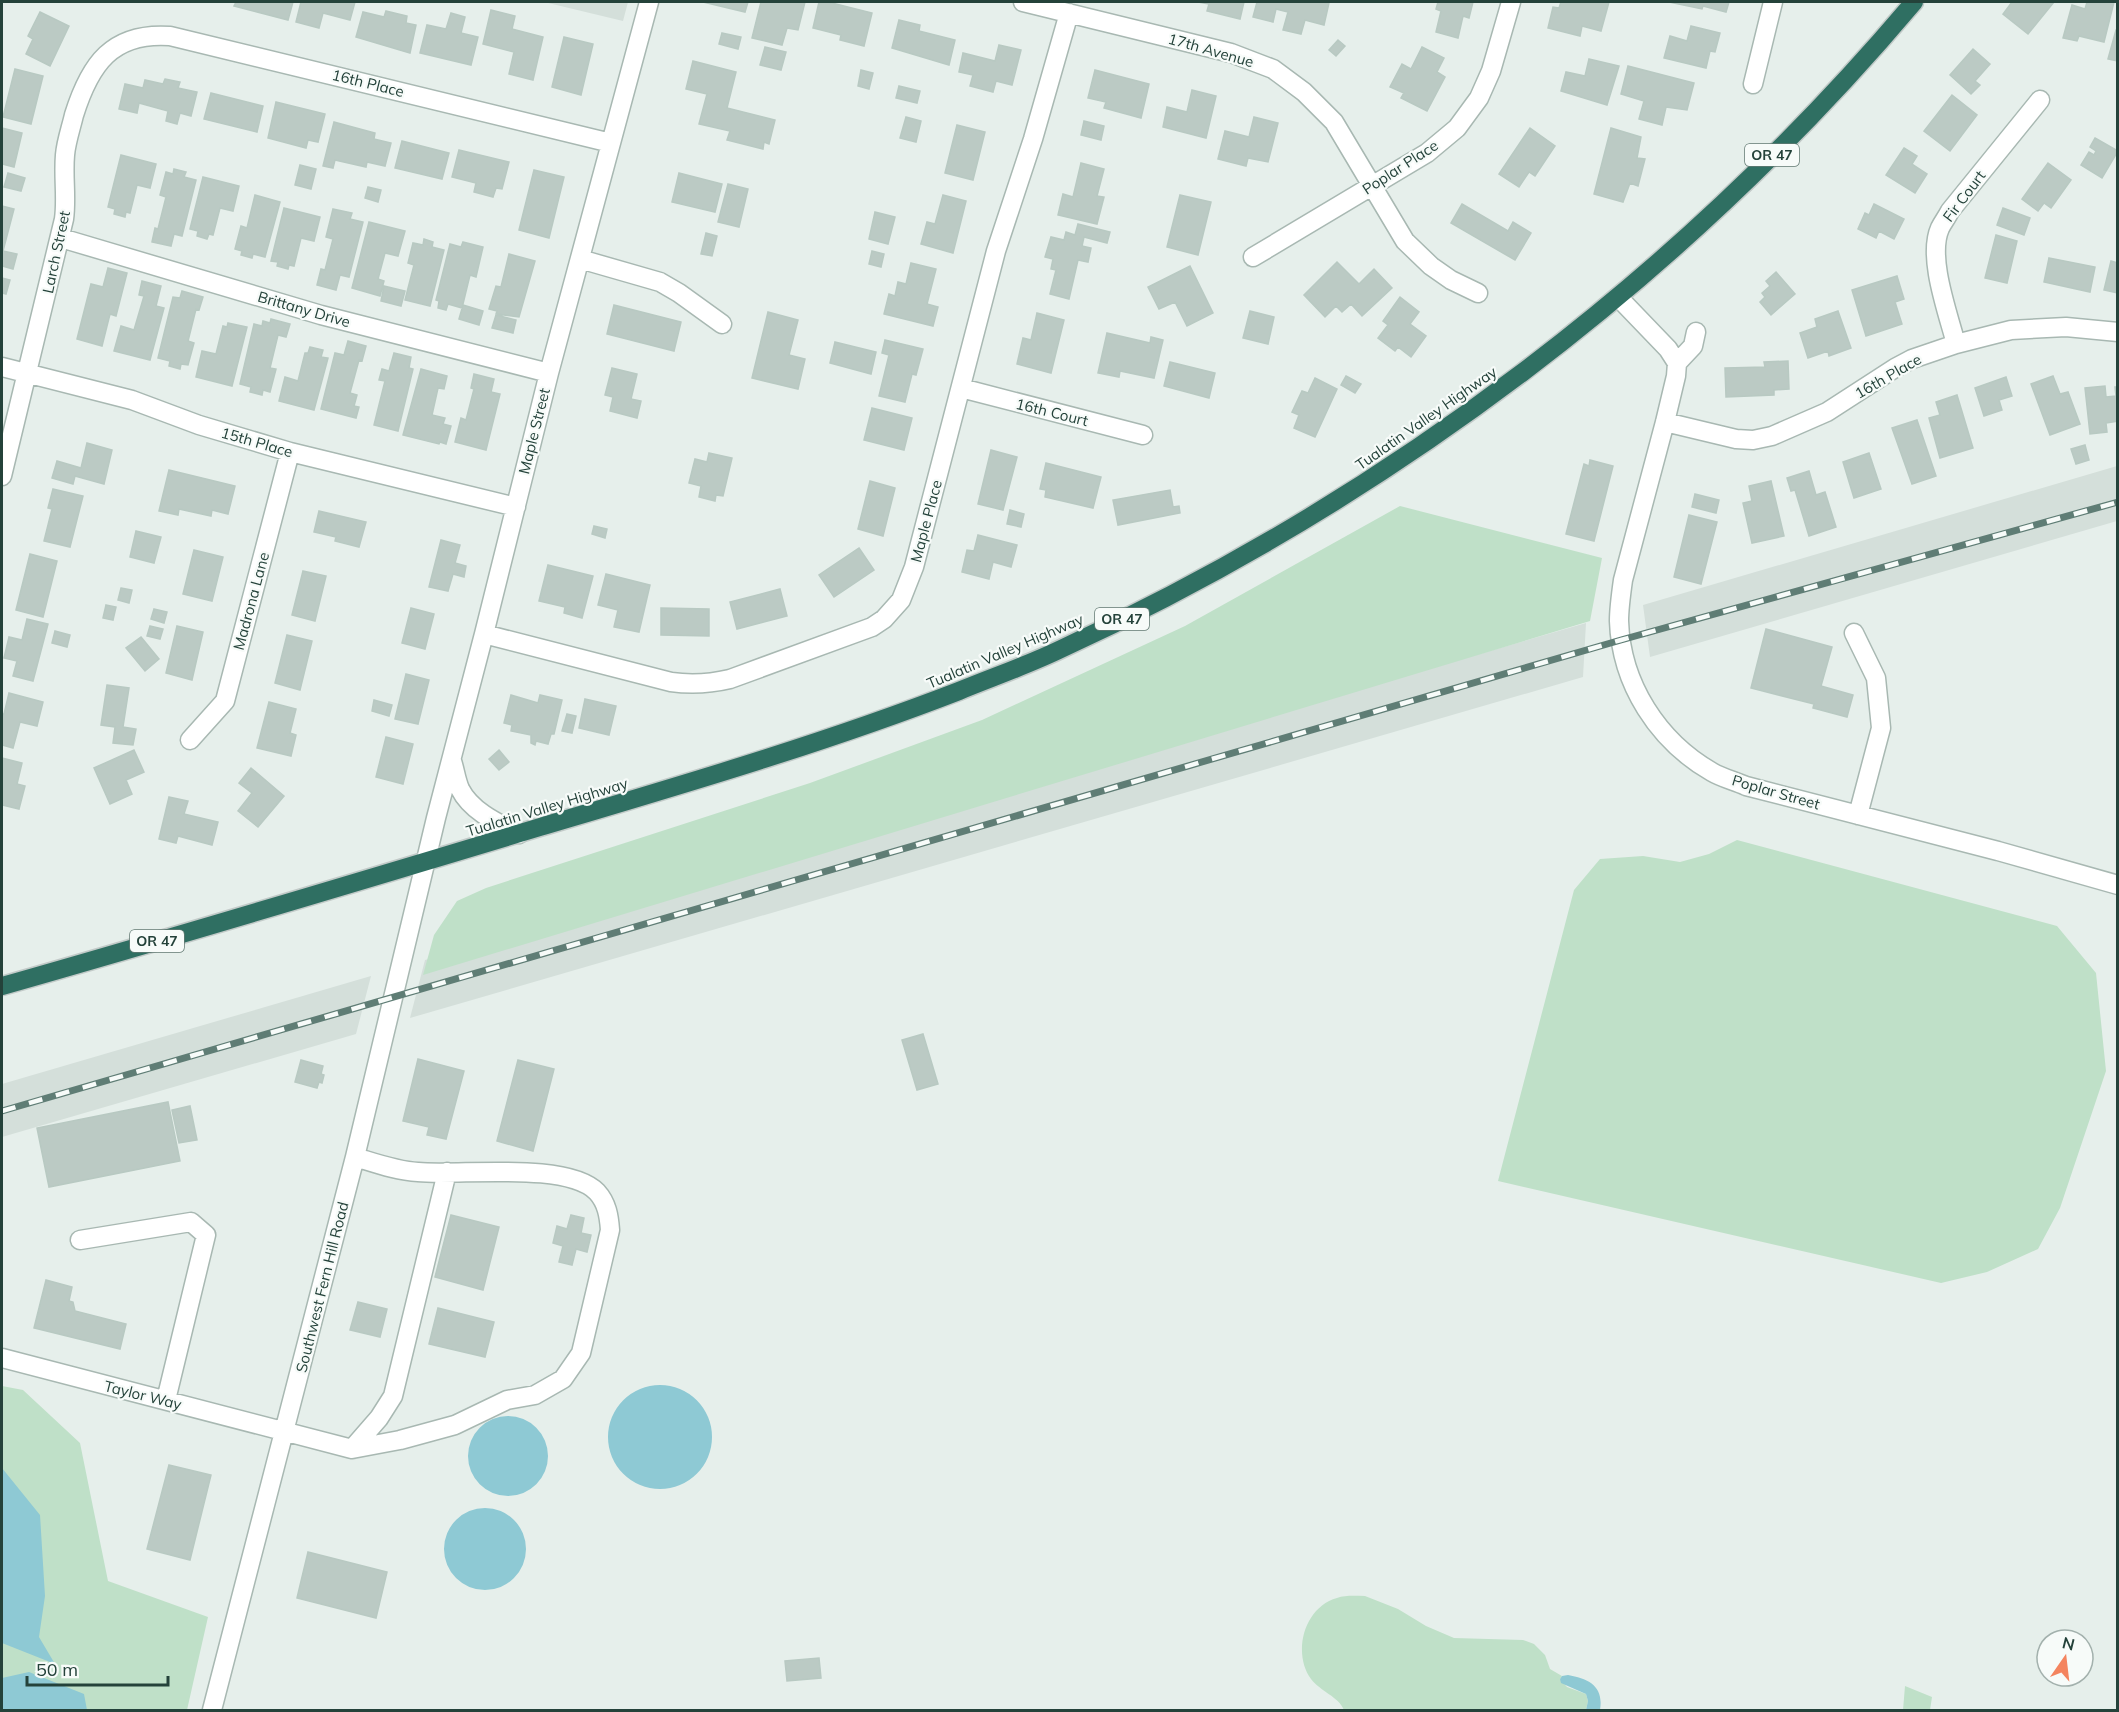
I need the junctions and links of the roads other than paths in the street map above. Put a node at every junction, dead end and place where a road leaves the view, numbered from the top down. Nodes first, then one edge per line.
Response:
1 (649, 2) edge
2 (1023, 2) edge
3 (1511, 2) edge
4 (1773, 2) edge
5 (1914, 2) edge
6 (1069, 13) junction
7 (125, 43) joint
8 (1753, 84) dead end
9 (2040, 100) dead end
10 (611, 143) junction
11 (1373, 185) junction
12 (61, 238) junction
13 (1253, 257) dead end
14 (580, 259) junction
15 (1478, 293) dead end
16 (1618, 297) junction
17 (722, 324) dead end
18 (1696, 332) dead end
19 (2118, 332) edge
20 (1956, 344) junction
21 (1677, 363) junction
22 (2, 367) edge
23 (27, 373) junction
24 (549, 373) junction
25 (961, 388) junction
26 (1665, 422) junction
27 (1143, 435) dead end
28 (291, 452) junction
29 (2, 476) edge
30 (516, 507) junction
31 (484, 633) junction
32 (1854, 633) dead end
33 (190, 740) dead end
34 (452, 759) junction
35 (1858, 815) junction
36 (519, 834) junction
37 (426, 862) junction
38 (2118, 885) edge
39 (2, 986) edge
40 (355, 1157) junction
41 (447, 1172) junction
42 (80, 1240) dead end
43 (2, 1358) edge
44 (166, 1400) junction
45 (285, 1431) junction
46 (352, 1449) junction
47 (212, 1710) edge

1 - 10 street, Maple Street
2 - 6 street, 17th Avenue
3 - 11 street, Poplar Place
4 - 8 street
5 - 16 highway, Tualatin Valley Highway / OR 47
6 - 11 street, 17th Avenue
6 - 25 street, Maple Place
7 - 10 street, 16th Place
7 - 12 street, Larch Street
9 - 20 street, Fir Court
10 - 14 street, Maple Street
11 - 13 street, Poplar Place
11 - 15 street, 17th Avenue
12 - 23 street, Larch Street
12 - 24 street, Brittany Drive
14 - 17 street
14 - 24 street, Maple Street
16 - 21 street
16 - 36 highway, Tualatin Valley Highway / OR 47
18 - 21 street
19 - 20 street, 16th Place
20 - 26 street, 16th Place
21 - 26 street, Poplar Street
22 - 23 street, 15th Place
23 - 28 street, 15th Place
23 - 29 street, Larch Street
24 - 30 street, Maple Street
25 - 27 street, 16th Court
25 - 31 street, Maple Place
26 - 35 street, Poplar Street
28 - 30 street, 15th Place
28 - 33 street, Madrona Lane
30 - 31 street, Maple Street
31 - 34 street, Maple Street
32 - 35 street
34 - 36 street
34 - 37 street, Maple Street
35 - 38 street, Poplar Street
36 - 37 highway, Tualatin Valley Highway / OR 47
37 - 39 highway, Tualatin Valley Highway / OR 47
37 - 40 street, Southwest Fern Hill Road
40 - 41 street
40 - 45 street, Southwest Fern Hill Road
41 - 46 street
41 - 46 street
42 - 44 street
43 - 44 street, Taylor Way
44 - 45 street, Taylor Way
45 - 46 street, Taylor Way
45 - 47 street, Southwest Fern Hill Road

